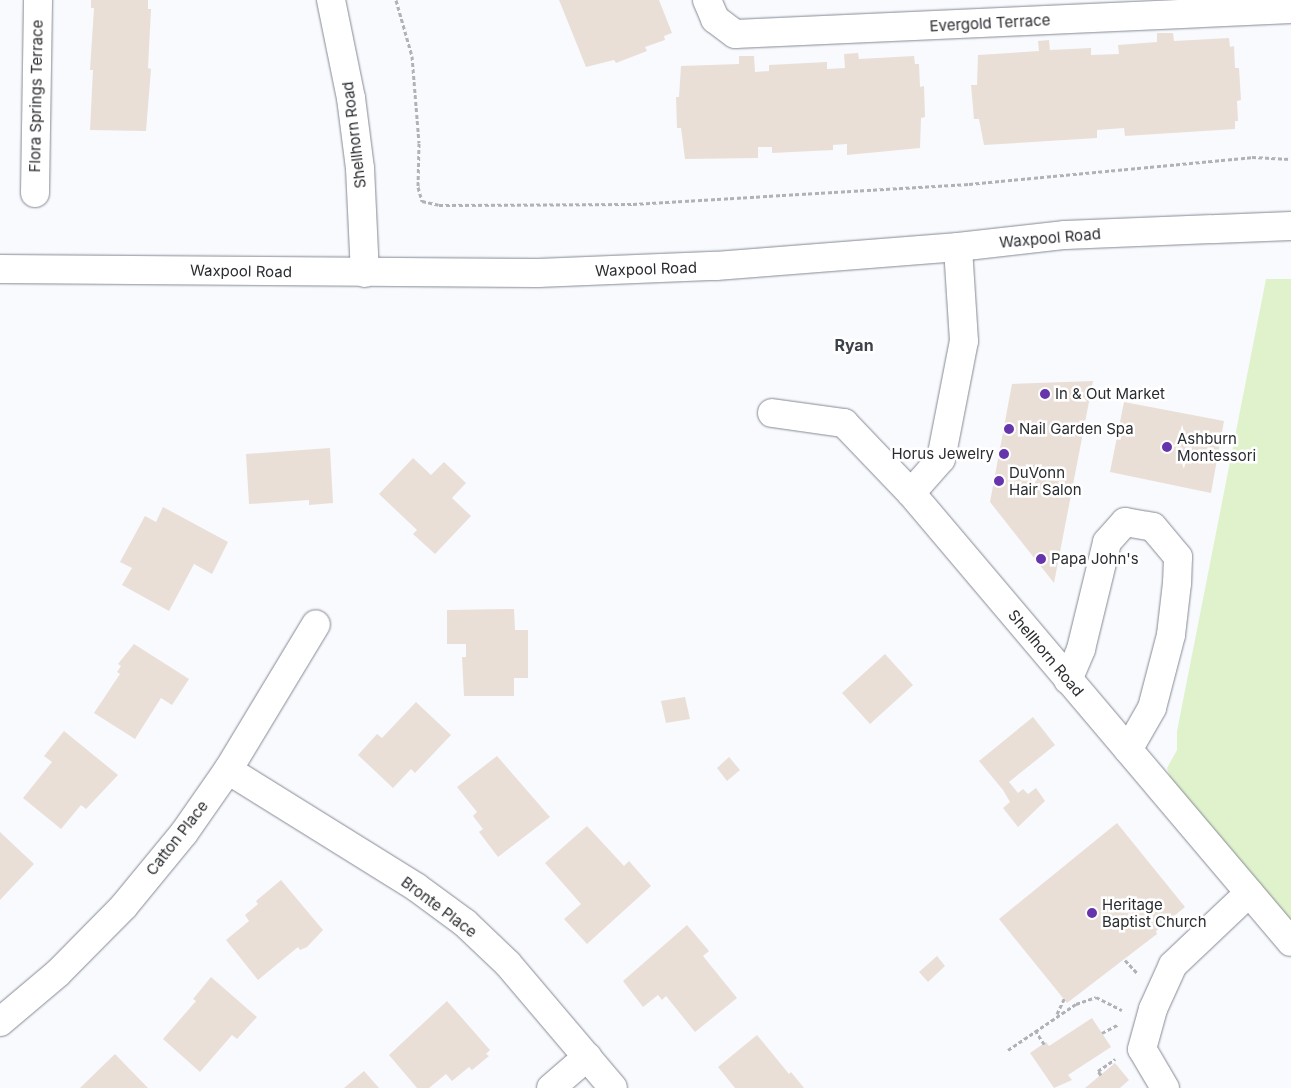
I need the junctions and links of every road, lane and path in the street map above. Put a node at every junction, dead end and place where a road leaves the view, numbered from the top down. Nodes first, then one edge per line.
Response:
1 (38, 0) edge
2 (331, 0) edge
3 (396, 0) edge
4 (707, 0) edge
5 (1203, 6) edge
6 (1291, 9) edge
7 (1291, 159) edge
8 (35, 193) dead end
9 (1291, 226) edge
10 (958, 248) junction
11 (0, 269) edge
12 (365, 272) junction
13 (772, 413) dead end
14 (911, 493) junction
15 (316, 624) dead end
16 (1068, 680) junction
17 (1128, 750) junction
18 (228, 770) junction
19 (1249, 893) junction
20 (1291, 942) edge
21 (1064, 999) dead end
22 (1127, 1012) dead end
23 (1057, 1015) junction
24 (1126, 1020) dead end
25 (0, 1022) edge
26 (1036, 1030) junction
27 (1102, 1033) dead end
28 (1044, 1044) dead end
29 (1008, 1050) dead end
30 (1120, 1056) dead end
31 (587, 1057) junction
32 (1100, 1075) dead end
33 (551, 1088) edge
34 (613, 1088) edge
35 (1165, 1088) edge

1 - 8 street, Flora Springs Terrace
2 - 12 street, Shellhorn Road
3 - 7 path
4 - 5 street, Evergold Terrace
5 - 6 street, Evergold Terrace
9 - 10 street, Waxpool Road
10 - 12 street, Waxpool Road
10 - 14 street
11 - 12 street, Waxpool Road
13 - 14 street, Shellhorn Road
14 - 16 street, Shellhorn Road
15 - 18 street, Catton Place
16 - 17 street, Shellhorn Road
16 - 17 street
17 - 19 street, Shellhorn Road
18 - 25 street, Catton Place
18 - 31 street, Bronte Place
19 - 20 street, Shellhorn Road
19 - 35 street
21 - 23 path
22 - 23 path
23 - 26 path
24 - 27 path
26 - 28 path
26 - 29 path
30 - 32 path
31 - 33 street
31 - 34 street, Bronte Place

